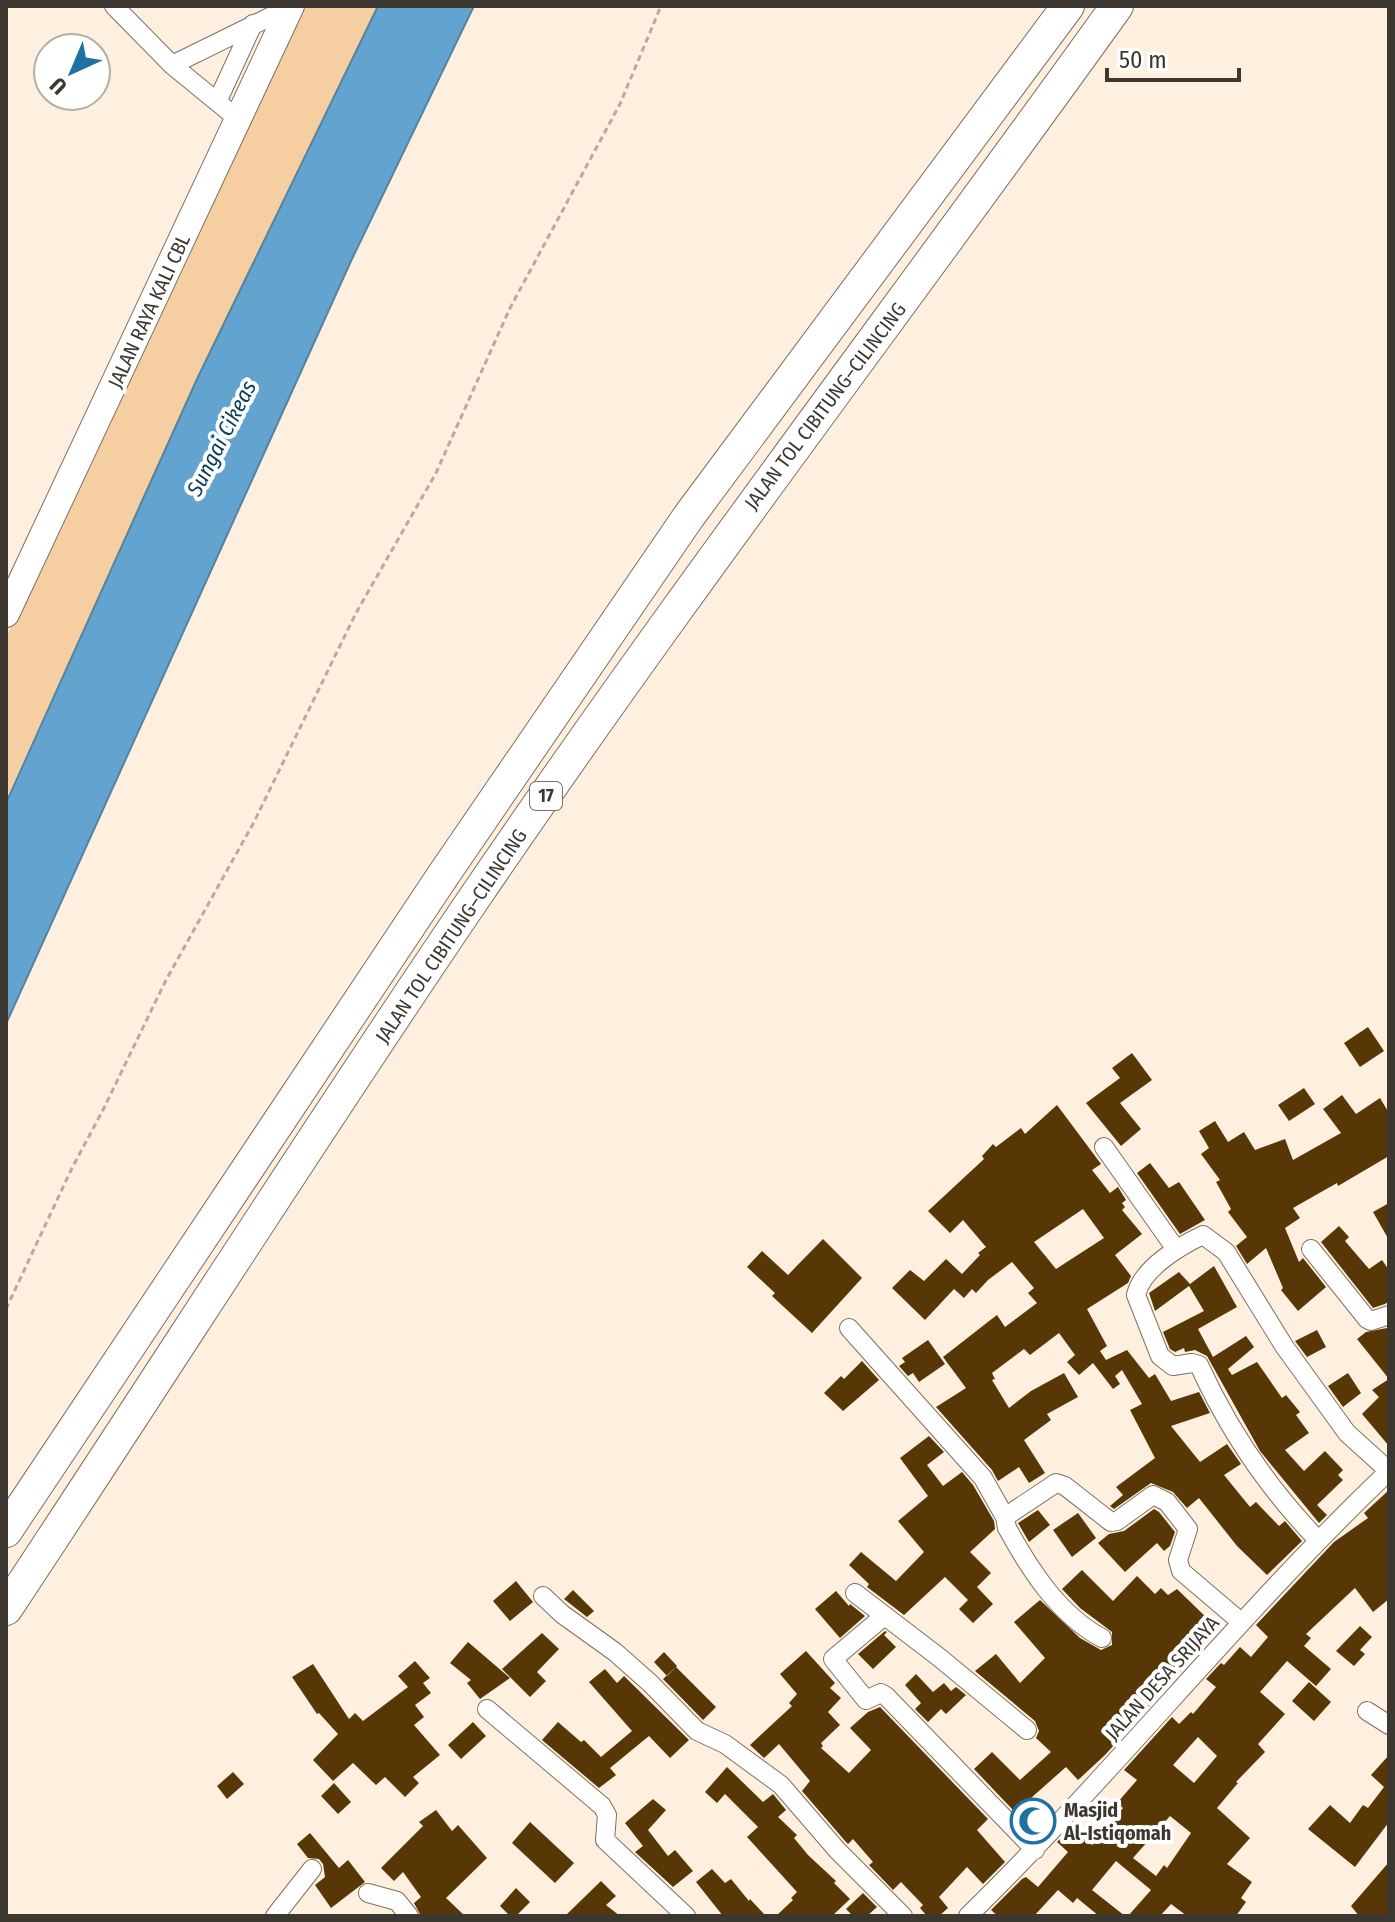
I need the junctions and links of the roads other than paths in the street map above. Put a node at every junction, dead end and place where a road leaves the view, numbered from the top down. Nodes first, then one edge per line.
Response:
1 (114, 6) edge
2 (291, 6) edge
3 (1042, 6) edge
4 (1068, 6) edge
5 (1117, 6) edge
6 (253, 24) junction
7 (172, 65) junction
8 (218, 100) junction
9 (238, 119) junction
10 (896, 240) junction
11 (6, 614) edge
12 (1104, 1147) dead end
13 (1175, 1248) junction
14 (1311, 1249) dead end
15 (1389, 1315) edge
16 (849, 1328) dead end
17 (1389, 1471) edge
18 (1005, 1517) junction
19 (6, 1531) edge
20 (1317, 1539) junction
21 (855, 1593) dead end
22 (543, 1596) dead end
23 (6, 1609) edge
24 (883, 1617) junction
25 (1241, 1622) junction
26 (1102, 1638) dead end
27 (487, 1709) dead end
28 (1367, 1711) dead end
29 (1389, 1725) edge
30 (1027, 1730) dead end
31 (1035, 1850) junction
32 (312, 1869) dead end
33 (368, 1893) dead end
34 (275, 1916) edge
35 (409, 1916) edge
36 (686, 1916) edge
37 (903, 1916) edge
38 (968, 1916) edge

1 - 7 street
2 - 6 street
2 - 9 street, JALAN RAYA KALI CBL
3 - 10 highway
4 - 10 highway, JALAN TOL CIBITUNG–CILINCING / 17
5 - 23 highway, JALAN TOL CIBITUNG–CILINCING / 17
6 - 7 street
6 - 8 street
7 - 8 street
8 - 9 street
9 - 11 street, JALAN RAYA KALI CBL
10 - 19 highway, JALAN TOL CIBITUNG–CILINCING / 17
12 - 13 street
13 - 17 street
13 - 20 street
14 - 15 street
16 - 18 street
17 - 20 street, JALAN DESA SRIJAYA
18 - 25 street
18 - 26 street
20 - 25 street, JALAN DESA SRIJAYA
21 - 24 street
22 - 37 street
24 - 30 street
24 - 31 street
25 - 31 street, JALAN DESA SRIJAYA
27 - 36 street
28 - 29 street
31 - 38 street, JALAN DESA SRIJAYA
32 - 34 street
33 - 35 street

